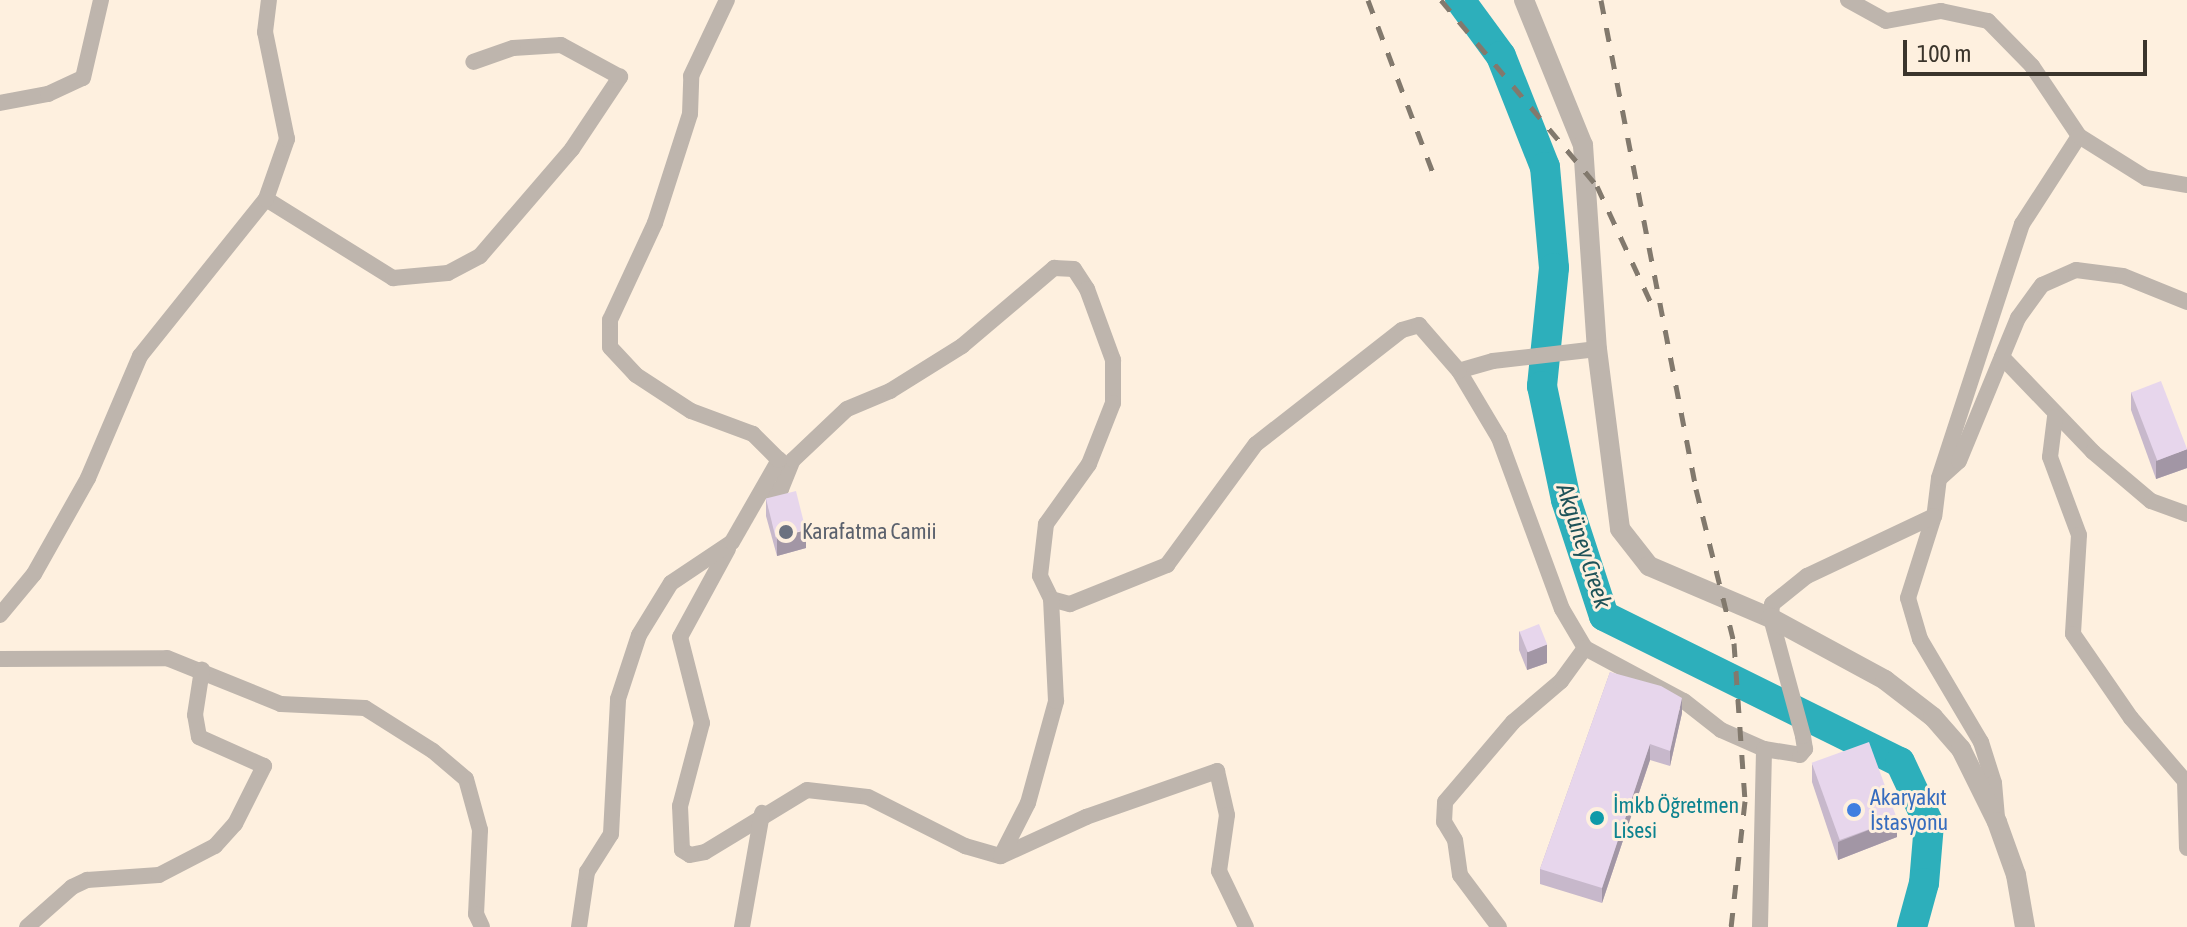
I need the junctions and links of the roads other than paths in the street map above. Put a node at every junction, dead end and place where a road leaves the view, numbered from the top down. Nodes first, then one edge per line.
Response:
1 (101, 0) edge
2 (269, 0) edge
3 (727, 0) edge
4 (1524, 0) edge
5 (1848, 0) edge
6 (473, 62) dead end
7 (0, 103) edge
8 (2079, 136) junction
9 (2187, 185) edge
10 (266, 199) junction
11 (2187, 302) edge
12 (1597, 349) junction
13 (2002, 357) junction
14 (1459, 371) junction
15 (2055, 417) junction
16 (1939, 478) junction
17 (765, 491) junction
18 (2187, 514) edge
19 (1934, 516) junction
20 (732, 542) junction
21 (1051, 599) junction
22 (0, 615) edge
23 (1771, 618) junction
24 (1585, 648) junction
25 (0, 659) edge
26 (202, 670) junction
27 (1764, 749) junction
28 (762, 813) junction
29 (1997, 822) junction
30 (2187, 848) edge
31 (1001, 856) junction
32 (27, 927) edge
33 (482, 927) edge
34 (579, 927) edge
35 (742, 927) edge
36 (1246, 927) edge
37 (1499, 927) edge
38 (1760, 927) edge
39 (2025, 927) edge

1 - 7 street
2 - 10 street
3 - 17 street
4 - 12 street
5 - 8 street
6 - 10 street
8 - 9 street
8 - 16 street
10 - 22 street
11 - 13 street
12 - 14 street
12 - 23 street
13 - 15 street
13 - 16 street
14 - 21 street
14 - 24 street
15 - 18 street
15 - 30 street
16 - 19 street
17 - 20 street
17 - 21 street
19 - 23 street
19 - 29 street
20 - 28 street
20 - 34 street
21 - 31 street
23 - 27 street
23 - 29 street
24 - 27 street
24 - 37 street
25 - 26 street
26 - 32 street
26 - 33 street
27 - 38 street
28 - 31 street
28 - 35 street
29 - 39 street
31 - 36 street

